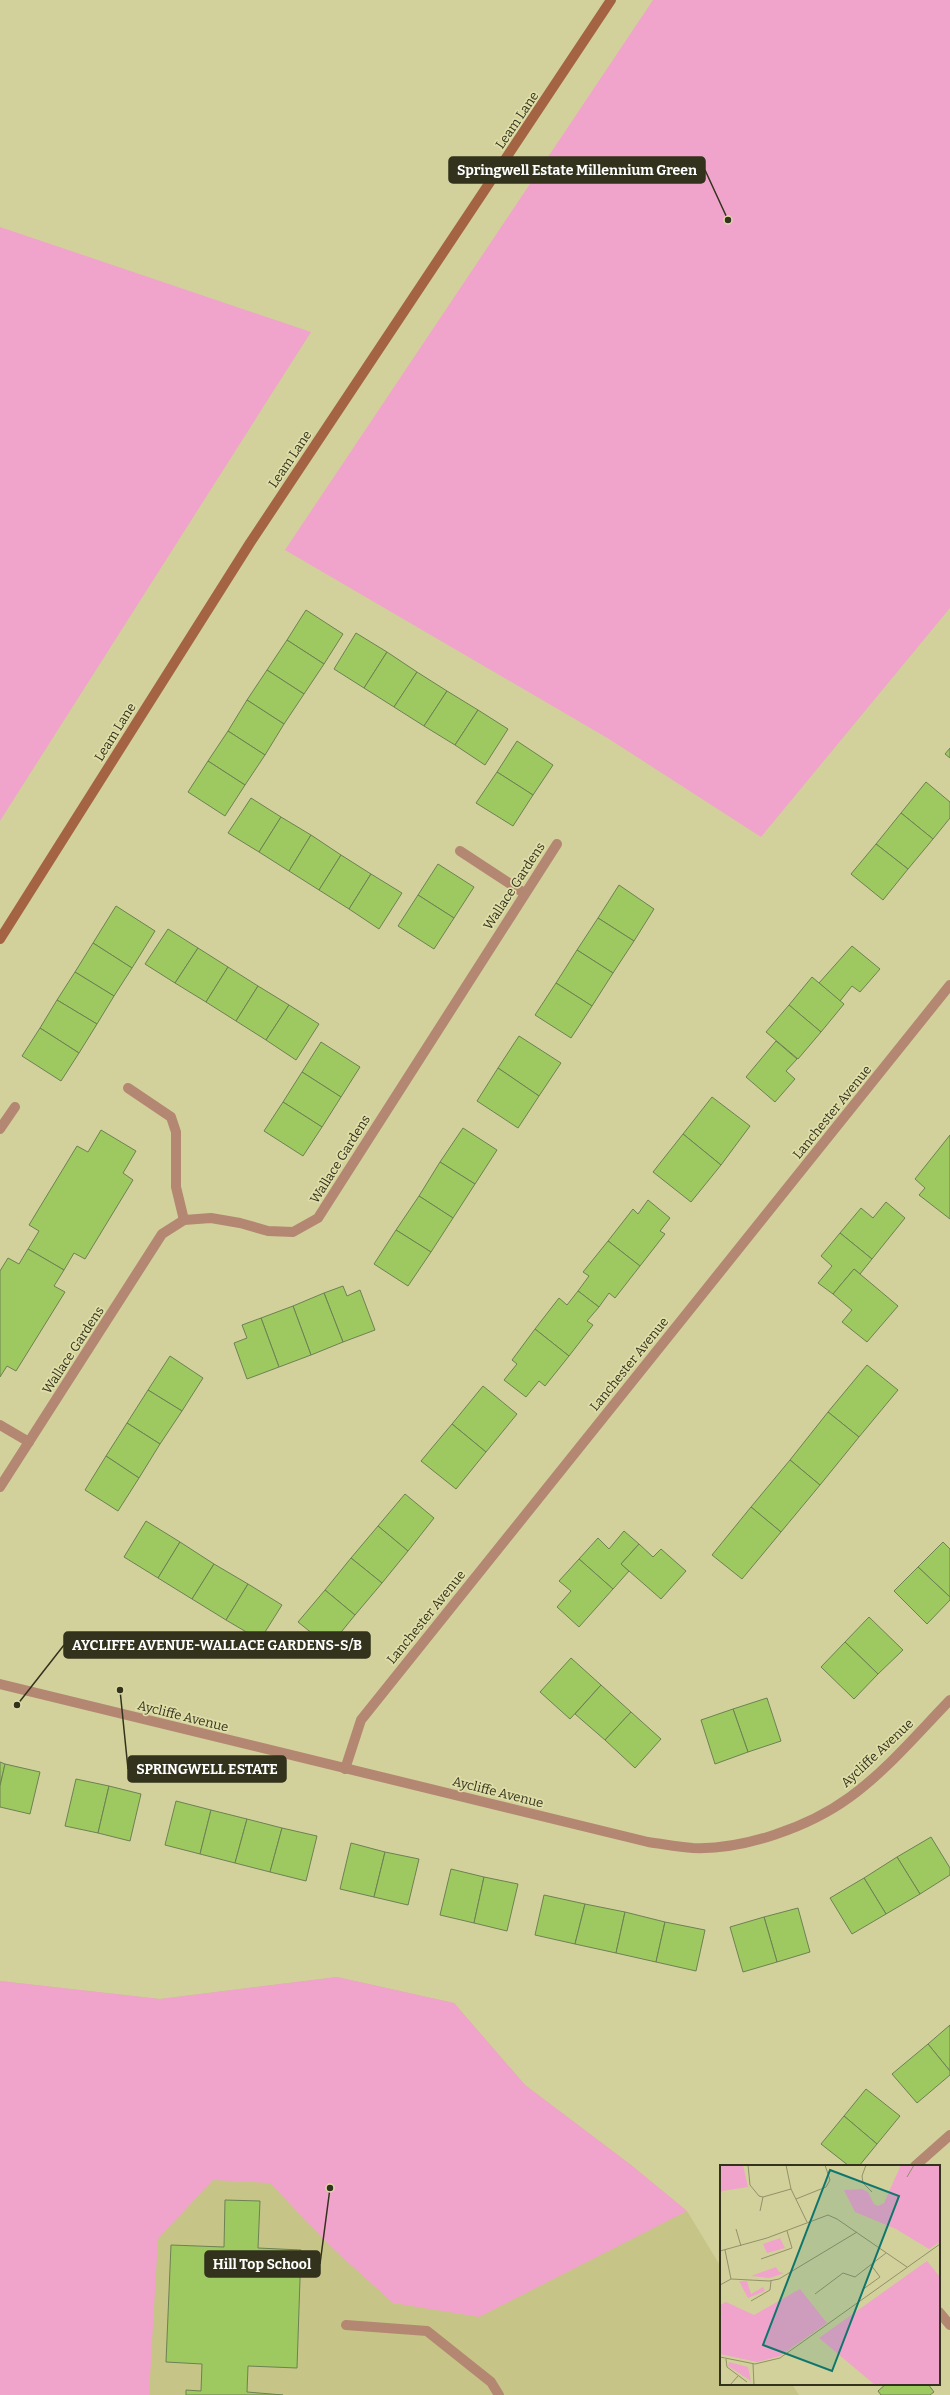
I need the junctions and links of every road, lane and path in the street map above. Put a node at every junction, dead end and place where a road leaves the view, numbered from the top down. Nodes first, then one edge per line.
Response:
1 (611, 0) edge
2 (557, 844) dead end
3 (460, 851) dead end
4 (524, 893) junction
5 (0, 939) edge
6 (950, 985) edge
7 (128, 1088) dead end
8 (15, 1106) dead end
9 (0, 1129) edge
10 (184, 1220) junction
11 (0, 1425) edge
12 (29, 1442) junction
13 (0, 1487) edge
14 (0, 1684) edge
15 (950, 1700) edge
16 (345, 1769) junction
17 (950, 2134) edge
18 (916, 2165) edge
19 (940, 2313) edge
20 (346, 2325) dead end
21 (950, 2325) edge
22 (499, 2395) edge

1 - 5 main road, Leam Lane
2 - 4 street, Wallace Gardens
3 - 4 street
4 - 10 street, Wallace Gardens
6 - 16 street, Lanchester Avenue
7 - 10 street
8 - 9 street
10 - 12 street, Wallace Gardens
11 - 12 street
12 - 13 street, Wallace Gardens
14 - 16 street, Aycliffe Avenue
15 - 16 street, Aycliffe Avenue
17 - 18 street
19 - 21 street
20 - 22 street

